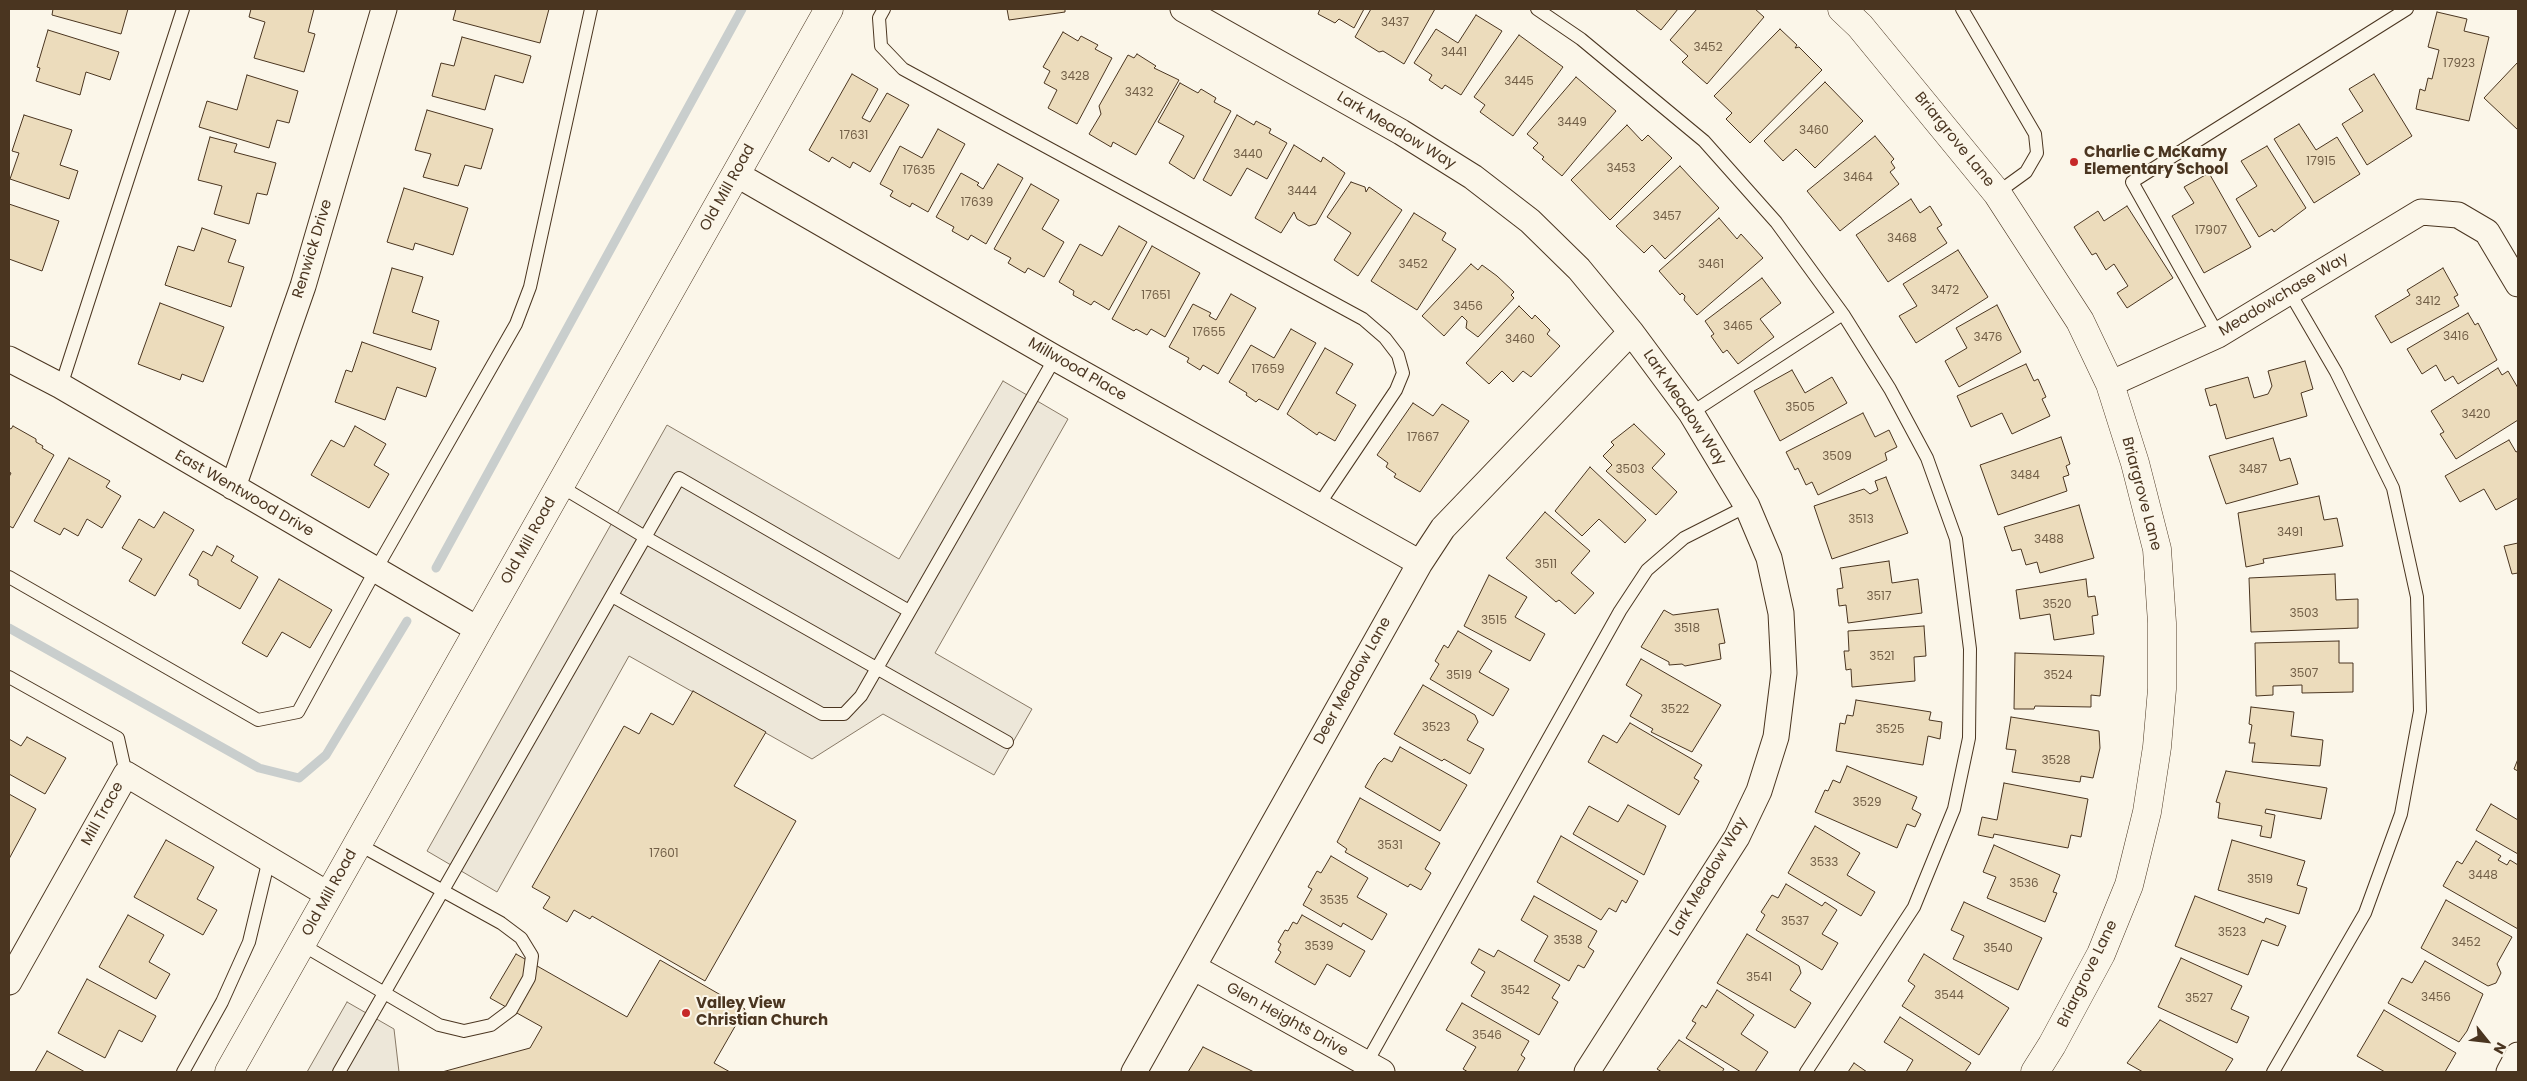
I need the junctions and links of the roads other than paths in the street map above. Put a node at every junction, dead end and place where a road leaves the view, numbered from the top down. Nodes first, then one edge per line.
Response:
1 (183, 9) edge
2 (384, 9) edge
3 (591, 9) edge
4 (829, 9) edge
5 (884, 9) edge
6 (1183, 9) edge
7 (1537, 9) edge
8 (1842, 9) edge
9 (1962, 9) edge
10 (2407, 9) edge
11 (736, 174) junction
12 (1997, 193) junction
13 (2518, 284) edge
14 (2290, 293) junction
15 (1842, 314) junction
16 (1631, 332) junction
17 (2218, 335) junction
18 (1055, 358) junction
19 (9, 359) edge
20 (2110, 384) junction
21 (61, 386) junction
22 (1691, 413) junction
23 (560, 486) junction
24 (232, 487) junction
25 (1318, 506) junction
26 (1747, 506) junction
27 (645, 537) junction
28 (1420, 563) junction
29 (375, 571) junction
30 (9, 577) edge
31 (612, 596) junction
32 (909, 611) junction
33 (479, 630) junction
34 (876, 668) junction
35 (9, 677) edge
36 (1007, 742) dead end
37 (126, 774) junction
38 (358, 844) junction
39 (270, 859) junction
40 (442, 892) junction
41 (329, 895) junction
42 (301, 944) junction
43 (1193, 967) junction
44 (9, 982) edge
45 (384, 993) junction
46 (2518, 1055) edge
47 (346, 1059) junction
48 (1374, 1068) edge
49 (183, 1072) edge
50 (230, 1072) edge
51 (339, 1072) edge
52 (350, 1072) edge
53 (1134, 1072) edge
54 (1587, 1072) edge
55 (1806, 1072) edge
56 (2035, 1072) edge
57 (2273, 1072) edge
58 (2508, 1072) edge

1 - 21 lane
2 - 24 street, Renwick Drive
3 - 29 lane
4 - 11 street, Old Mill Road
5 - 25 lane
6 - 16 street, Lark Meadow Way
7 - 15 lane
8 - 12 street, Briargrove Lane
9 - 12 lane
10 - 17 lane
11 - 18 street, Millwood Place
11 - 23 street, Old Mill Road
12 - 20 street, Briargrove Lane
13 - 14 street, Meadowchase Way
14 - 17 street, Meadowchase Way
14 - 57 lane
15 - 22 lane
15 - 55 lane
16 - 22 street, Lark Meadow Way
16 - 28 street, Deer Meadow Lane
17 - 20 street, Meadowchase Way
18 - 25 street, Millwood Place
18 - 32 lane
19 - 21 street, East Wentwood Drive
20 - 56 street, Briargrove Lane
21 - 24 street, East Wentwood Drive
22 - 26 street, Lark Meadow Way
23 - 27 lane
23 - 33 street, Old Mill Road
24 - 29 street, East Wentwood Drive
25 - 28 street, Millwood Place
26 - 48 lane
26 - 54 street, Lark Meadow Way
27 - 31 lane
27 - 32 lane
27 - 34 lane
28 - 43 street, Deer Meadow Lane
29 - 30 lane
29 - 33 street, East Wentwood Drive
31 - 34 lane
31 - 40 lane
32 - 34 lane
33 - 38 street, Old Mill Road
34 - 36 lane
35 - 37 lane
37 - 39 street, Mill Trace
37 - 44 street, Mill Trace
38 - 40 lane
38 - 41 street, Old Mill Road
39 - 41 street, Mill Trace
39 - 49 lane
40 - 45 lane
40 - 45 lane
41 - 42 street, Old Mill Road
42 - 45 lane
42 - 50 street, Old Mill Road
43 - 48 street, Glen Heights Drive
43 - 53 street, Deer Meadow Lane
45 - 47 lane
46 - 58 street
47 - 51 lane
47 - 52 lane

